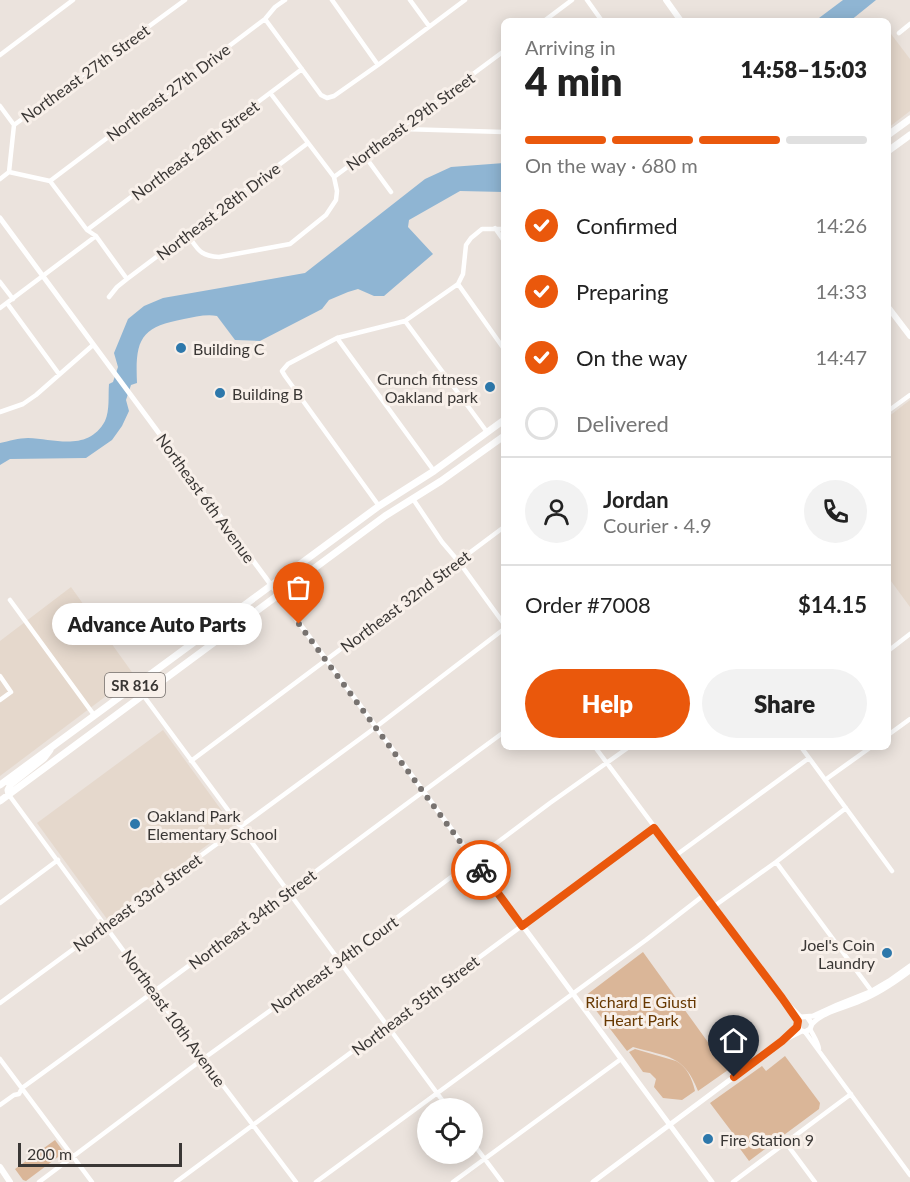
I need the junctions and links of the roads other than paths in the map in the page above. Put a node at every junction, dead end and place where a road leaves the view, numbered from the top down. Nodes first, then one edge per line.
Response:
1 (73, 0) edge
2 (185, 0) edge
3 (285, 0) edge
4 (332, 0) edge
5 (410, 0) edge
6 (465, 0) edge
7 (572, 0) edge
8 (587, 0) edge
9 (666, 0) edge
10 (548, 18) edge
11 (600, 18) edge
12 (679, 18) edge
13 (265, 19) junction
14 (910, 24) edge
15 (429, 26) junction
16 (898, 33) dead end
17 (501, 53) edge
18 (0, 55) edge
19 (378, 65) junction
20 (302, 69) junction
21 (271, 94) junction
22 (0, 106) edge
23 (910, 118) edge
24 (14, 125) junction
25 (401, 129) junction
26 (501, 132) edge
27 (891, 133) edge
28 (910, 135) edge
29 (308, 142) junction
30 (891, 149) edge
31 (364, 155) junction
32 (9, 172) junction
33 (334, 177) junction
34 (0, 179) edge
35 (50, 181) junction
36 (391, 192) dead end
37 (0, 218) edge
38 (495, 228) junction
39 (501, 229) edge
40 (87, 230) junction
41 (187, 234) junction
42 (96, 236) junction
43 (501, 237) edge
44 (42, 276) junction
45 (127, 279) junction
46 (0, 282) edge
47 (458, 284) junction
48 (109, 297) dead end
49 (13, 299) junction
50 (7, 303) junction
51 (0, 308) edge
52 (891, 311) edge
53 (405, 321) junction
54 (910, 322) edge
55 (903, 327) junction
56 (910, 336) edge
57 (337, 338) junction
58 (93, 345) junction
59 (501, 345) edge
60 (59, 374) junction
61 (910, 395) edge
62 (891, 409) edge
63 (0, 412) edge
64 (501, 422) edge
65 (488, 432) junction
66 (501, 437) edge
67 (483, 451) junction
68 (434, 471) junction
69 (424, 477) junction
70 (412, 499) junction
71 (379, 506) junction
72 (501, 529) edge
73 (459, 562) junction
74 (270, 585) junction
75 (278, 595) junction
76 (10, 600) dead end
77 (501, 620) edge
78 (501, 631) edge
79 (910, 634) edge
80 (891, 649) edge
81 (326, 660) junction
82 (0, 676) edge
83 (143, 695) junction
84 (120, 696) junction
85 (0, 700) edge
86 (119, 713) junction
87 (94, 715) junction
88 (910, 719) edge
89 (375, 728) junction
90 (95, 730) junction
91 (891, 733) edge
92 (501, 734) edge
93 (51, 747) junction
94 (597, 750) edge
95 (625, 750) edge
96 (803, 750) edge
97 (867, 750) edge
98 (809, 758) junction
99 (191, 761) junction
100 (607, 762) junction
101 (825, 780) junction
102 (0, 785) edge
103 (423, 792) junction
104 (9, 795) junction
105 (0, 801) edge
106 (846, 808) junction
107 (240, 827) junction
108 (654, 828) junction
109 (675, 856) junction
110 (58, 860) junction
111 (474, 860) junction
112 (776, 862) junction
113 (892, 871) dead end
114 (288, 891) junction
115 (704, 895) junction
116 (0, 903) edge
117 (713, 907) junction
118 (106, 925) junction
119 (522, 926) junction
120 (339, 961) junction
121 (910, 966) edge
122 (910, 971) edge
123 (155, 992) junction
124 (572, 993) junction
125 (873, 993) junction
126 (0, 1003) edge
127 (387, 1026) junction
128 (804, 1026) junction
129 (0, 1059) edge
130 (203, 1059) junction
131 (621, 1059) junction
132 (22, 1088) junction
133 (436, 1093) junction
134 (850, 1094) junction
135 (440, 1098) edge
136 (0, 1105) edge
137 (254, 1125) junction
138 (670, 1125) junction
139 (786, 1143) junction
140 (74, 1156) junction
141 (483, 1156) edge
142 (485, 1159) junction
143 (0, 1167) edge
144 (910, 1175) edge
145 (10, 1182) edge
146 (39, 1182) edge
147 (92, 1182) edge
148 (176, 1182) edge
149 (296, 1182) edge
150 (316, 1182) edge
151 (453, 1182) edge
152 (502, 1182) edge
153 (593, 1182) edge
154 (712, 1182) edge
155 (733, 1182) edge
156 (815, 1182) edge

1 - 18 street
2 - 24 street, Northeast 27th Street
3 - 13 street, Northeast 27th Drive
4 - 19 street
5 - 15 street
6 - 15 street
7 - 10 street
8 - 11 street
9 - 12 main road
13 - 20 street
13 - 35 street, Northeast 27th Drive
14 - 16 street
15 - 19 street
17 - 25 street, Northeast 29th Street
19 - 20 street
20 - 21 street, Northeast 28th Street
21 - 29 street
21 - 40 street, Northeast 28th Street
22 - 24 street
23 - 27 main road
24 - 32 street
25 - 26 street
25 - 31 street, Northeast 29th Street
28 - 30 main road
29 - 33 street
29 - 41 street, Northeast 28th Drive
31 - 33 street, Northeast 29th Street
31 - 36 street
32 - 34 street
32 - 35 street
33 - 41 street, Northeast 29th Street
35 - 40 street
37 - 44 street, Northeast 6th Avenue
38 - 39 street
38 - 43 street
38 - 47 street
40 - 42 street
41 - 45 street, Northeast 28th Drive
42 - 44 street
42 - 45 street
44 - 49 street
44 - 58 street, Northeast 6th Avenue
45 - 48 street, Northeast 28th Drive
46 - 49 street
47 - 53 street
47 - 59 street
49 - 50 street
50 - 51 street
50 - 60 street
52 - 55 main road
53 - 57 street
53 - 65 street
54 - 55 street
55 - 56 main road
57 - 68 street
57 - 71 street
58 - 60 street
58 - 74 street, Northeast 6th Avenue
60 - 63 street
61 - 62 street
64 - 65 main road, SR 816
65 - 67 main road
65 - 68 main road, SR 816
66 - 67 main road, SR 816
67 - 70 main road, SR 816
68 - 69 main road, SR 816
69 - 70 main road
69 - 71 main road, SR 816
70 - 73 street
70 - 75 main road, SR 816
71 - 74 main road, SR 816
72 - 73 street, Northeast 32nd Street
73 - 77 street
73 - 81 street, Northeast 32nd Street
74 - 75 street, Northeast 6th Avenue
74 - 84 main road, SR 816
75 - 81 street, Northeast 6th Avenue
75 - 83 main road, SR 816
76 - 87 street
78 - 89 street, Northeast 33rd Street
79 - 80 street
81 - 89 street, Northeast 6th Avenue
81 - 99 street, Northeast 32nd Street
82 - 85 street
83 - 86 main road, SR 816
83 - 99 street
84 - 86 main road
84 - 87 main road, SR 816
86 - 90 main road, SR 816
87 - 90 main road
87 - 93 main road, SR 816
88 - 91 street
89 - 103 street, Northeast 6th Avenue
89 - 107 street, Northeast 33rd Street
90 - 104 main road, SR 816
92 - 103 street, Northeast 34th Street
93 - 102 main road, SR 816
93 - 104 main road
94 - 100 street
95 - 100 street, Northeast 34th Court
96 - 98 street
97 - 101 street
98 - 101 street
98 - 109 street
99 - 107 street
100 - 108 street
100 - 111 street, Northeast 34th Court
101 - 106 street
103 - 111 street, Northeast 6th Avenue
103 - 114 street, Northeast 34th Street
104 - 105 main road, SR 816
104 - 110 street, Northeast 10th Avenue
106 - 112 street
106 - 113 street
107 - 114 street
107 - 118 street, Northeast 33rd Street
108 - 109 street
108 - 119 street, Northeast 35th Street
109 - 115 street
110 - 116 street
110 - 118 street, Northeast 10th Avenue
111 - 119 street, Northeast 6th Avenue
111 - 120 street, Northeast 34th Court
112 - 117 street
112 - 125 street
114 - 120 street
114 - 123 street, Northeast 34th Street
115 - 117 street
115 - 124 street
117 - 128 street
118 - 123 street, Northeast 10th Avenue
118 - 126 street, Northeast 33rd Street
119 - 124 street, Northeast 6th Avenue
119 - 127 street, Northeast 35th Street
120 - 127 street
120 - 130 street, Northeast 34th Court
121 - 125 street
122 - 125 street
123 - 130 street, Northeast 10th Avenue
123 - 132 street, Northeast 34th Street
124 - 131 street, Northeast 6th Avenue
124 - 133 street
125 - 128 street
125 - 128 street
127 - 133 street
127 - 137 street, Northeast 35th Street
128 - 134 street
128 - 138 street
129 - 132 street
130 - 137 street, Northeast 10th Avenue
130 - 140 street, Northeast 34th Court
131 - 138 street, Northeast 6th Avenue
131 - 142 street
132 - 136 street, Northeast 34th Street
132 - 140 street
133 - 135 street
133 - 150 street
134 - 139 street
134 - 144 street
137 - 148 street, Northeast 35th Street
137 - 149 street, Northeast 10th Avenue
138 - 153 street
138 - 154 street, Northeast 6th Avenue
139 - 155 street
139 - 156 street
140 - 146 street, Northeast 34th Court
140 - 147 street
141 - 142 street
142 - 151 street
142 - 152 street
143 - 145 main road

